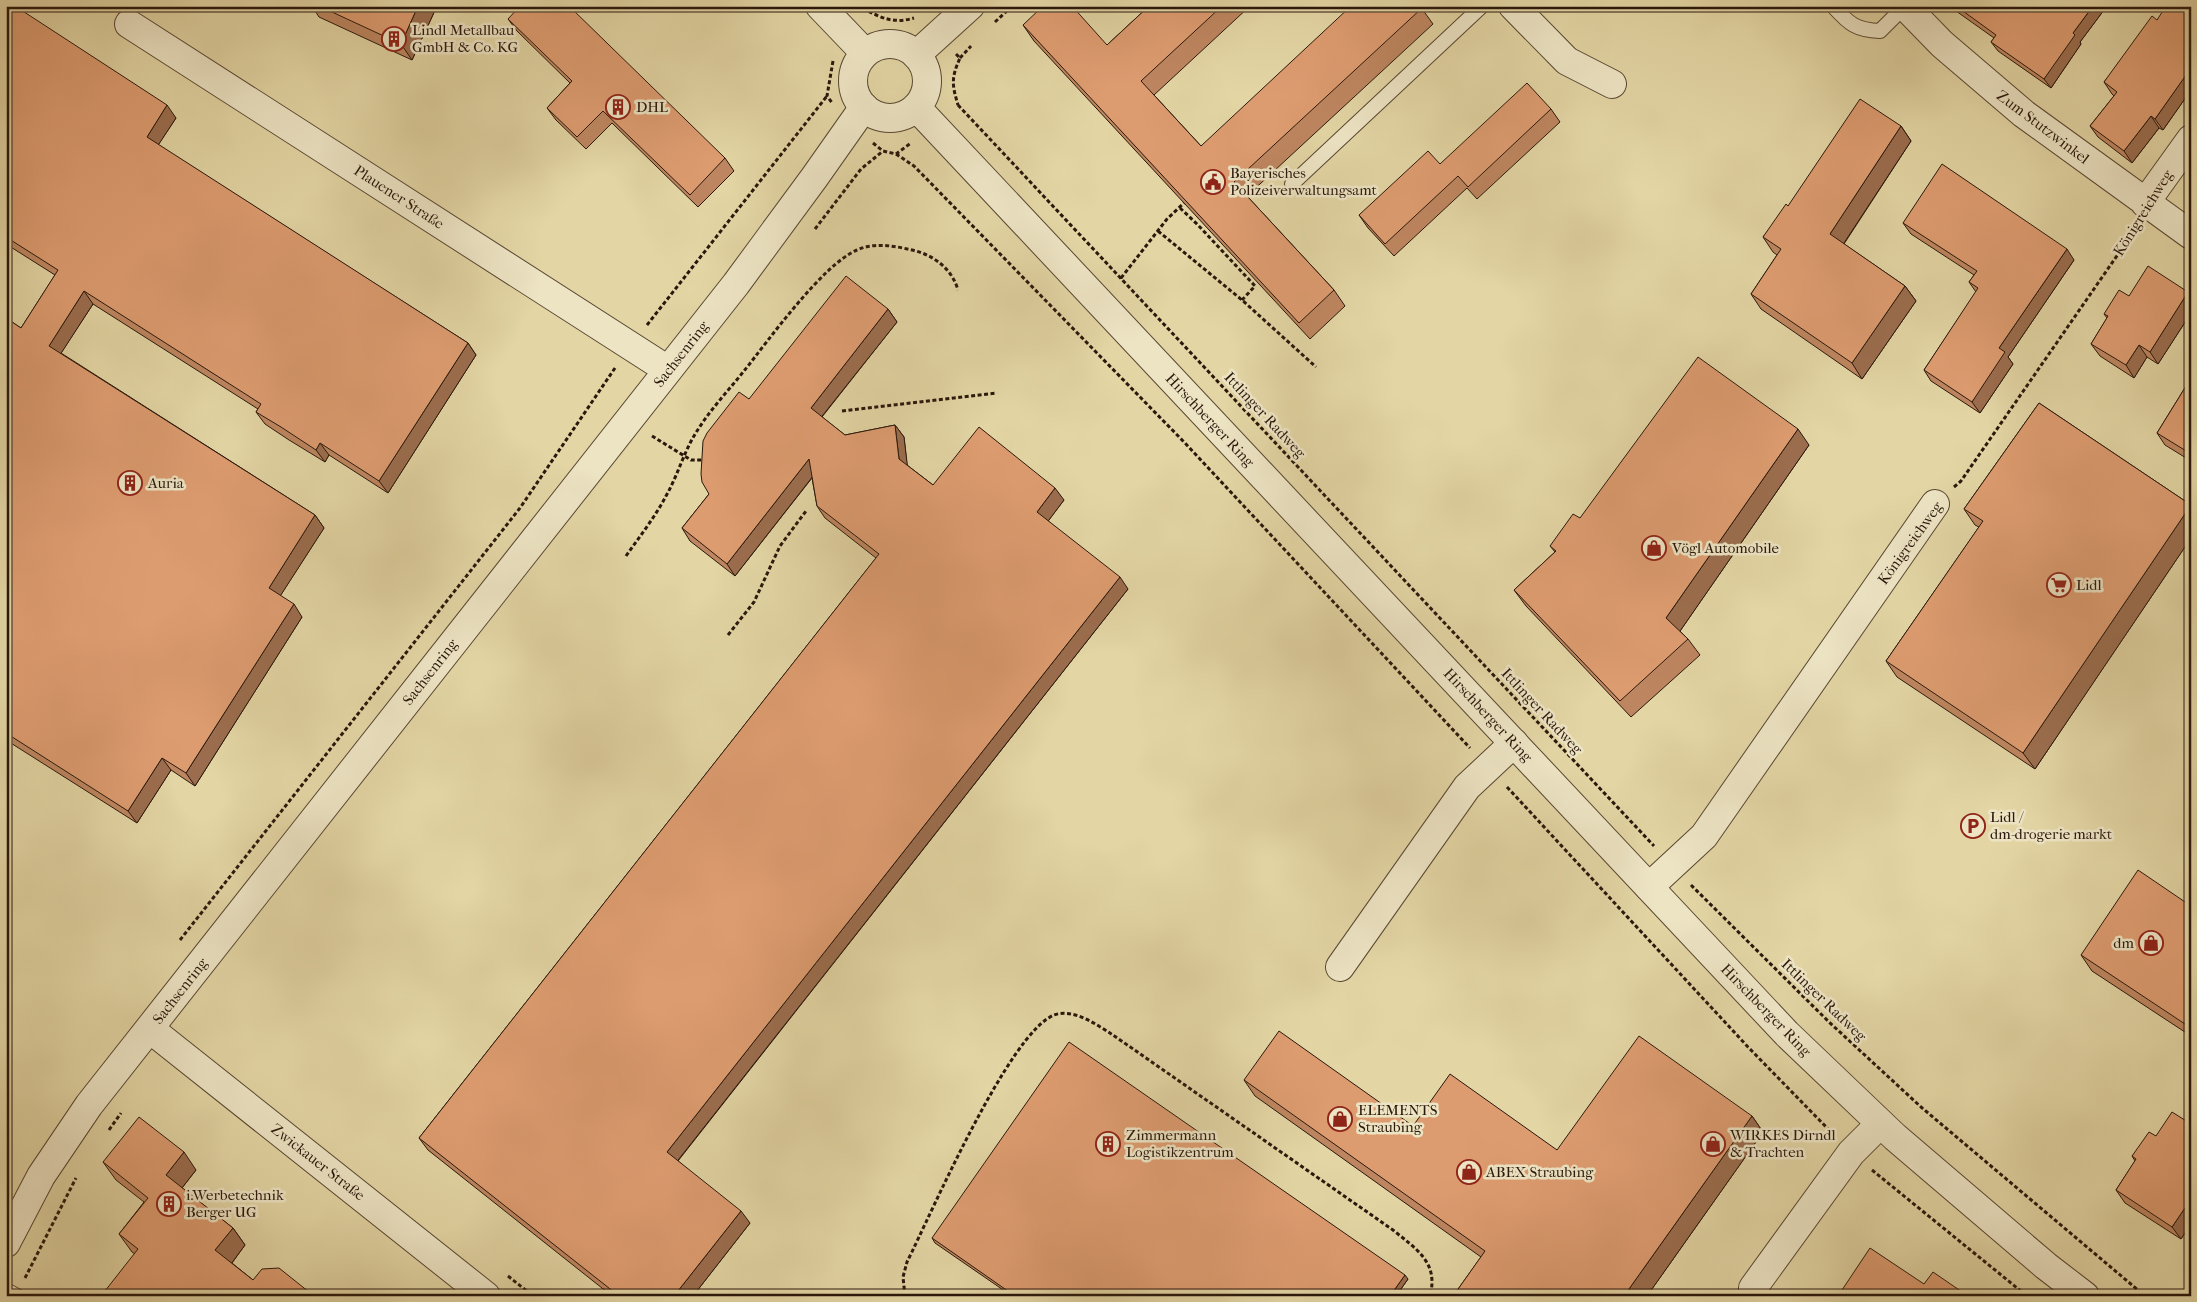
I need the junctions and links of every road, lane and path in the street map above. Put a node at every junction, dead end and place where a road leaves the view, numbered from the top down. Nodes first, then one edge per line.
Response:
1 (820, 6) edge
2 (861, 6) edge
3 (970, 6) edge
4 (1482, 6) edge
5 (1513, 6) edge
6 (1833, 6) edge
7 (1905, 6) edge
8 (880, 18) junction
9 (129, 24) dead end
10 (940, 34) junction
11 (857, 45) junction
12 (916, 54) junction
13 (1612, 84) dead end
14 (827, 96) junction
15 (958, 105) junction
16 (916, 108) junction
17 (857, 117) junction
18 (935, 128) junction
19 (2191, 139) edge
20 (896, 154) junction
21 (1292, 184) dead end
22 (1184, 203) edge
23 (2145, 203) junction
24 (1180, 208) junction
25 (1158, 231) junction
26 (2191, 235) edge
27 (1121, 278) junction
28 (958, 290) dead end
29 (1242, 300) junction
30 (630, 345) junction
31 (1316, 367) dead end
32 (668, 370) junction
33 (997, 393) dead end
34 (842, 411) dead end
35 (652, 436) dead end
36 (685, 456) junction
37 (711, 460) edge
38 (1935, 504) joint
39 (806, 511) dead end
40 (626, 556) dead end
41 (728, 635) dead end
42 (1514, 743) junction
43 (1487, 766) junction
44 (1672, 866) junction
45 (1650, 887) junction
46 (178, 944) dead end
47 (1340, 967) dead end
48 (150, 1029) junction
49 (1880, 1124) junction
50 (1851, 1153) junction
51 (6, 1243) edge
52 (1753, 1288) dead end
53 (6, 1290) edge
54 (17, 1296) edge
55 (486, 1296) edge
56 (904, 1296) edge
57 (1430, 1296) edge
58 (2027, 1296) edge
59 (2085, 1296) edge
60 (2145, 1296) edge

1 - 11 street
2 - 8 path
3 - 10 street
4 - 21 lane
5 - 13 street
6 - 7 lane
7 - 23 street, Zum Stutzwinkel
8 - 10 path
8 - 11 path
9 - 30 street, Plauener Straße
10 - 12 street
10 - 15 path
11 - 12 street
11 - 14 path
11 - 17 street
12 - 16 street
14 - 17 path
14 - 30 path
15 - 18 path
15 - 27 path, Ittlinger Radweg
16 - 17 street
16 - 18 street, Hirschberger Ring
17 - 20 path
17 - 32 street, Sachsenring
18 - 20 path
18 - 42 street, Hirschberger Ring
19 - 23 street, Königreichweg
20 - 43 path
22 - 24 path
23 - 26 street, Zum Stutzwinkel
23 - 38 path, Königreichweg
24 - 25 path
24 - 29 path
25 - 27 path
25 - 29 path
27 - 44 path, Ittlinger Radweg
28 - 36 path
29 - 31 path
30 - 32 street, Plauener Straße
30 - 46 path
32 - 48 street, Sachsenring
33 - 34 path
35 - 36 path
36 - 37 path
36 - 40 path
38 - 44 street, Königreichweg
39 - 41 path
42 - 43 street
42 - 45 street, Hirschberger Ring
43 - 47 street
43 - 50 path
44 - 45 street, Königreichweg
44 - 60 path, Ittlinger Radweg
45 - 49 street, Hirschberger Ring
48 - 51 street, Sachsenring
48 - 55 street, Zwickauer Straße
49 - 50 street
49 - 59 street, Hirschberger Ring
50 - 52 street
50 - 58 path
53 - 54 lane
56 - 57 path

